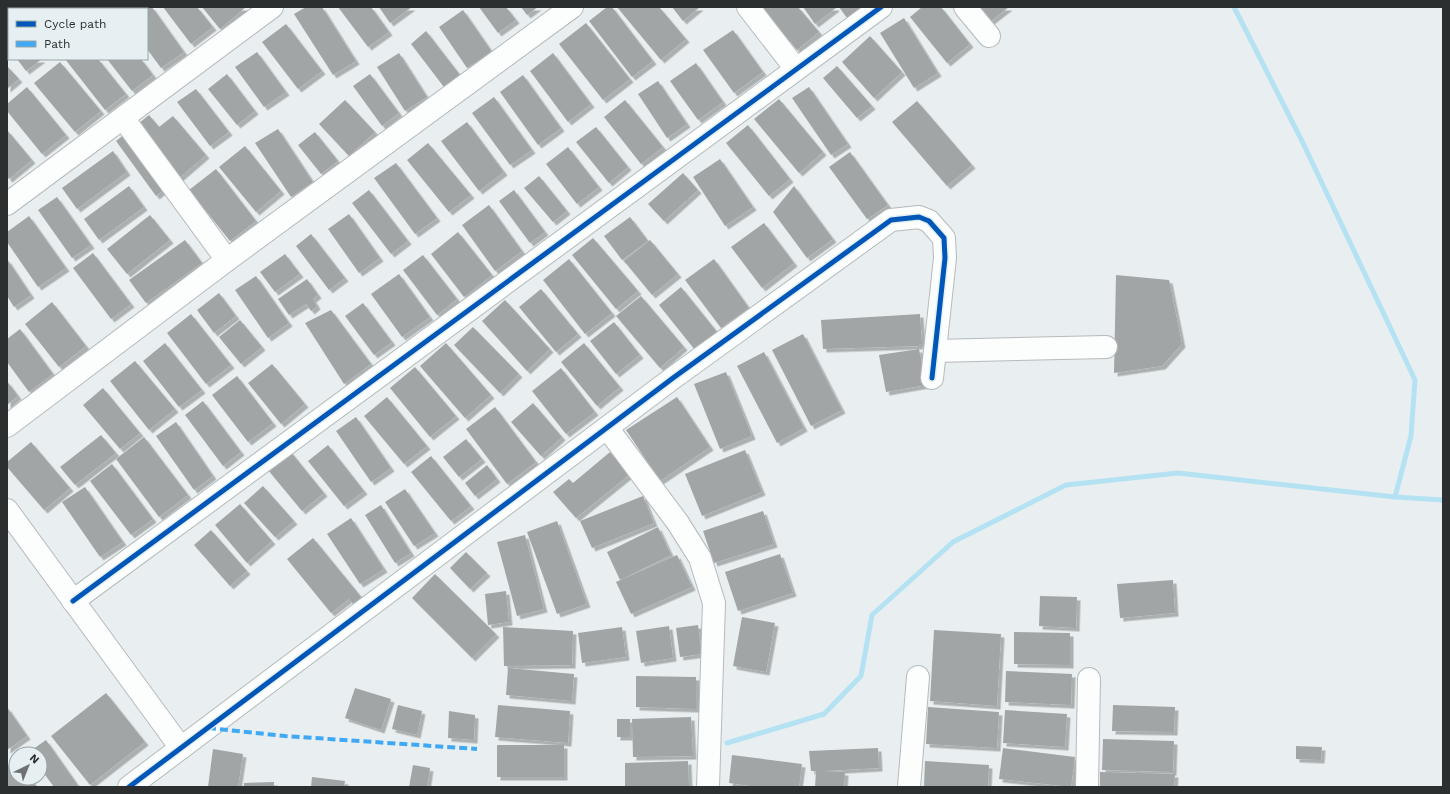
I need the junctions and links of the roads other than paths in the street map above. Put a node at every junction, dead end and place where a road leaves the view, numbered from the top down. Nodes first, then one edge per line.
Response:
1 (272, 7) edge
2 (572, 7) edge
3 (748, 7) edge
4 (881, 7) edge
5 (966, 7) edge
6 (989, 36) dead end
7 (796, 69) junction
8 (123, 118) junction
9 (7, 204) edge
10 (227, 260) junction
11 (1106, 346) dead end
12 (935, 351) junction
13 (932, 378) dead end
14 (7, 426) edge
15 (608, 429) junction
16 (8, 513) edge
17 (73, 601) junction
18 (918, 677) dead end
19 (1090, 679) dead end
20 (181, 748) junction
21 (129, 787) edge
22 (708, 787) edge
23 (909, 787) edge
24 (1087, 787) edge

1 - 8 street
2 - 10 street
3 - 7 street
4 - 7 street
5 - 6 street
7 - 17 street
8 - 9 street
8 - 10 street
10 - 14 street
11 - 12 street
12 - 13 street
12 - 15 street
15 - 20 street
15 - 22 street
16 - 17 street
17 - 20 street
18 - 23 street
19 - 24 street
20 - 21 street

